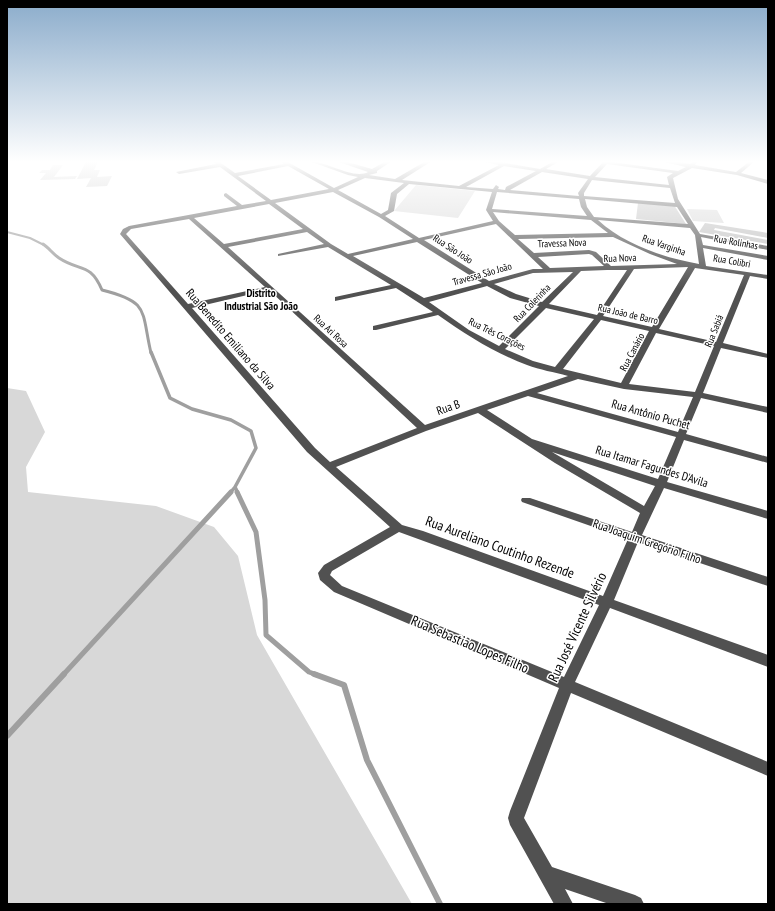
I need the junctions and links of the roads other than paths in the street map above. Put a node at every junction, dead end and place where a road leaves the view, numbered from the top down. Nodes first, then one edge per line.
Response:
1 (237, 204) edge
2 (261, 204) edge
3 (271, 204) edge
4 (358, 204) edge
5 (392, 204) edge
6 (491, 204) edge
7 (583, 204) edge
8 (678, 204) edge
9 (241, 207) junction
10 (489, 210) junction
11 (189, 216) junction
12 (381, 216) junction
13 (592, 218) junction
14 (496, 222) junction
15 (692, 226) junction
16 (308, 230) junction
17 (615, 235) junction
18 (698, 236) junction
19 (513, 237) junction
20 (420, 240) junction
21 (329, 245) junction
22 (224, 246) junction
23 (700, 246) junction
24 (768, 248) edge
25 (280, 255) dead end
26 (532, 255) junction
27 (346, 256) junction
28 (768, 258) edge
29 (693, 265) junction
30 (703, 266) junction
31 (631, 268) junction
32 (610, 269) junction
33 (548, 270) junction
34 (578, 270) junction
35 (748, 274) junction
36 (768, 277) edge
37 (487, 283) junction
38 (398, 286) junction
39 (270, 288) junction
40 (338, 299) dead end
41 (423, 301) junction
42 (544, 305) junction
43 (187, 307) junction
44 (439, 313) junction
45 (599, 317) junction
46 (376, 328) dead end
47 (654, 330) junction
48 (719, 345) junction
49 (500, 350) junction
50 (768, 356) edge
51 (557, 371) junction
52 (577, 376) junction
53 (624, 386) junction
54 (528, 393) junction
55 (699, 395) junction
56 (480, 410) junction
57 (768, 410) edge
58 (423, 429) junction
59 (681, 436) junction
60 (528, 441) junction
61 (768, 460) edge
62 (329, 466) junction
63 (661, 484) junction
64 (526, 500) dead end
65 (646, 512) junction
66 (768, 515) edge
67 (398, 528) junction
68 (636, 538) junction
69 (768, 582) edge
70 (607, 601) junction
71 (768, 661) edge
72 (567, 685) junction
73 (768, 769) edge
74 (546, 874) junction
75 (564, 904) edge
76 (635, 904) edge

1 - 9 street
2 - 9 street
3 - 16 street, Rua Três Corações
4 - 12 street, Rua São João
5 - 12 street
6 - 10 street
7 - 13 street, Rua Varginha
8 - 15 street
9 - 11 street
10 - 13 street
10 - 14 street
11 - 22 street, Rua Ari Rosa
11 - 43 street, Rua Benedito Emiliano da Silva
12 - 20 street, Rua São João
13 - 15 street
13 - 17 street, Rua Varginha
14 - 19 street
14 - 20 street
15 - 18 street
16 - 21 street, Rua Três Corações
16 - 22 street
17 - 19 street
17 - 29 street, Rua Varginha
18 - 23 street
18 - 24 street
19 - 26 street
20 - 27 street
20 - 37 street, Rua São João
21 - 25 street
21 - 27 street, Rua Três Corações
22 - 39 street, Rua Ari Rosa
23 - 28 street, Rua Rolinhas
23 - 30 street
26 - 32 street, Travessa Nova
26 - 33 street
27 - 38 street, Rua Três Corações
29 - 30 street, Rua Colibri
29 - 31 street, Rua Nova
29 - 47 street, Rua Canário
30 - 35 street, Rua Colibri
31 - 32 street, Rua Nova
31 - 45 street
32 - 34 street, Rua Nova
33 - 34 street, Rua Nova
33 - 37 street, Travessa São João
34 - 42 street, Rua Colerinha
35 - 36 street, Rua Colibri
35 - 48 street, Rua Sabiá
37 - 41 street, Travessa São João
37 - 42 street, Rua João de Barro
38 - 40 street
38 - 41 street, Rua Três Corações
39 - 43 street
39 - 58 street, Rua Ari Rosa
41 - 44 street, Rua Três Corações
42 - 45 street, Rua João de Barro
42 - 49 street, Rua Colerinha
43 - 62 street, Rua Benedito Emiliano da Silva
44 - 46 street
44 - 49 street, Rua Três Corações
45 - 47 street, Rua João de Barro
45 - 51 street
47 - 48 street, Rua João de Barro
47 - 53 street, Rua Canário
48 - 50 street, Rua João de Barro
48 - 55 street, Rua Sabiá
49 - 51 street, Rua Três Corações
51 - 52 street, Rua Três Corações
52 - 53 street, Rua Três Corações
52 - 54 street, Rua B
53 - 55 street, Rua Três Corações
54 - 56 street, Rua B
54 - 59 street, Rua Antônio Puchet
55 - 57 street, Rua Três Corações
55 - 59 street, Rua José Vicente Silvério
56 - 58 street, Rua B
56 - 60 street
58 - 62 street, Rua B
59 - 61 street, Rua Antônio Puchet
59 - 63 street, Rua José Vicente Silvério
60 - 63 street, Rua Itamar Fagundes D'Avila
60 - 65 street
62 - 67 street, Rua Aureliano Coutinho Rezende
63 - 65 street, Rua José Vicente Silvério
63 - 66 street, Rua Itamar Fagundes D'Avila
64 - 68 street, Rua Joaquim Gregório Filho
65 - 68 street, Rua José Vicente Silvério
67 - 70 street, Rua Aureliano Coutinho Rezende
67 - 72 street, Rua Sebastião Lopes Filho
68 - 69 street, Rua Joaquim Gregório Filho
68 - 70 street, Rua José Vicente Silvério
70 - 71 street, Rua Aureliano Coutinho Rezende
70 - 72 street, Rua José Vicente Silvério
72 - 73 street, Rua Sebastião Lopes Filho
72 - 74 street, Rua José Vicente Silvério
74 - 75 street, Rua José Vicente Silvério
74 - 76 street

